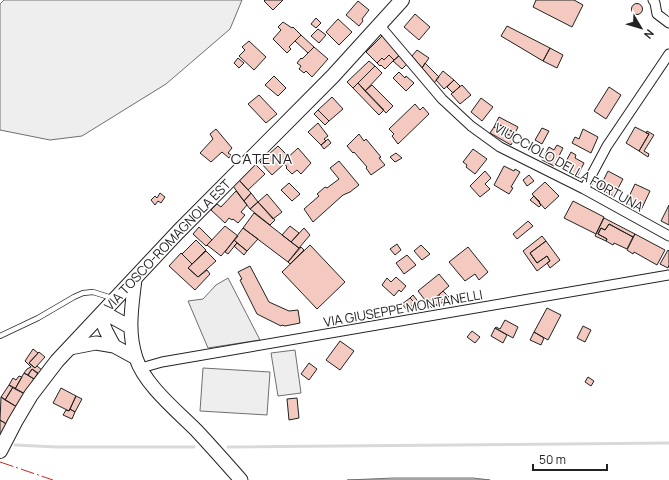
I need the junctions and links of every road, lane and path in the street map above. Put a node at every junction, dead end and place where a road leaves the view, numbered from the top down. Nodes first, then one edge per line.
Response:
1 (402, 0) edge
2 (653, 0) edge
3 (669, 23) edge
4 (380, 26) junction
5 (669, 54) edge
6 (584, 189) junction
7 (669, 236) edge
8 (669, 275) edge
9 (135, 279) junction
10 (116, 299) junction
11 (101, 315) junction
12 (130, 327) junction
13 (0, 336) edge
14 (114, 346) junction
15 (70, 348) junction
16 (139, 363) junction
17 (0, 451) edge
18 (241, 480) edge

1 - 4 main road, VIA TOSCO-ROMAGNOLA EST
2 - 3 street
4 - 6 street, VIUCCIOLO DELLA FORTUNA
4 - 9 main road, VIA TOSCO-ROMAGNOLA EST
5 - 6 street
6 - 7 street, VIUCCIOLO DELLA FORTUNA
8 - 16 street, VIA GIUSEPPE MONTANELLI
9 - 10 main road, VIA TOSCO-ROMAGNOLA EST
9 - 12 main road
10 - 11 main road, VIA TOSCO-ROMAGNOLA EST
10 - 13 lane
11 - 12 main road
11 - 14 main road
11 - 15 main road, VIA TOSCO-ROMAGNOLA EST
12 - 16 main road
14 - 15 main road
14 - 16 main road
15 - 17 main road, VIA TOSCO-ROMAGNOLA EST
16 - 18 main road

